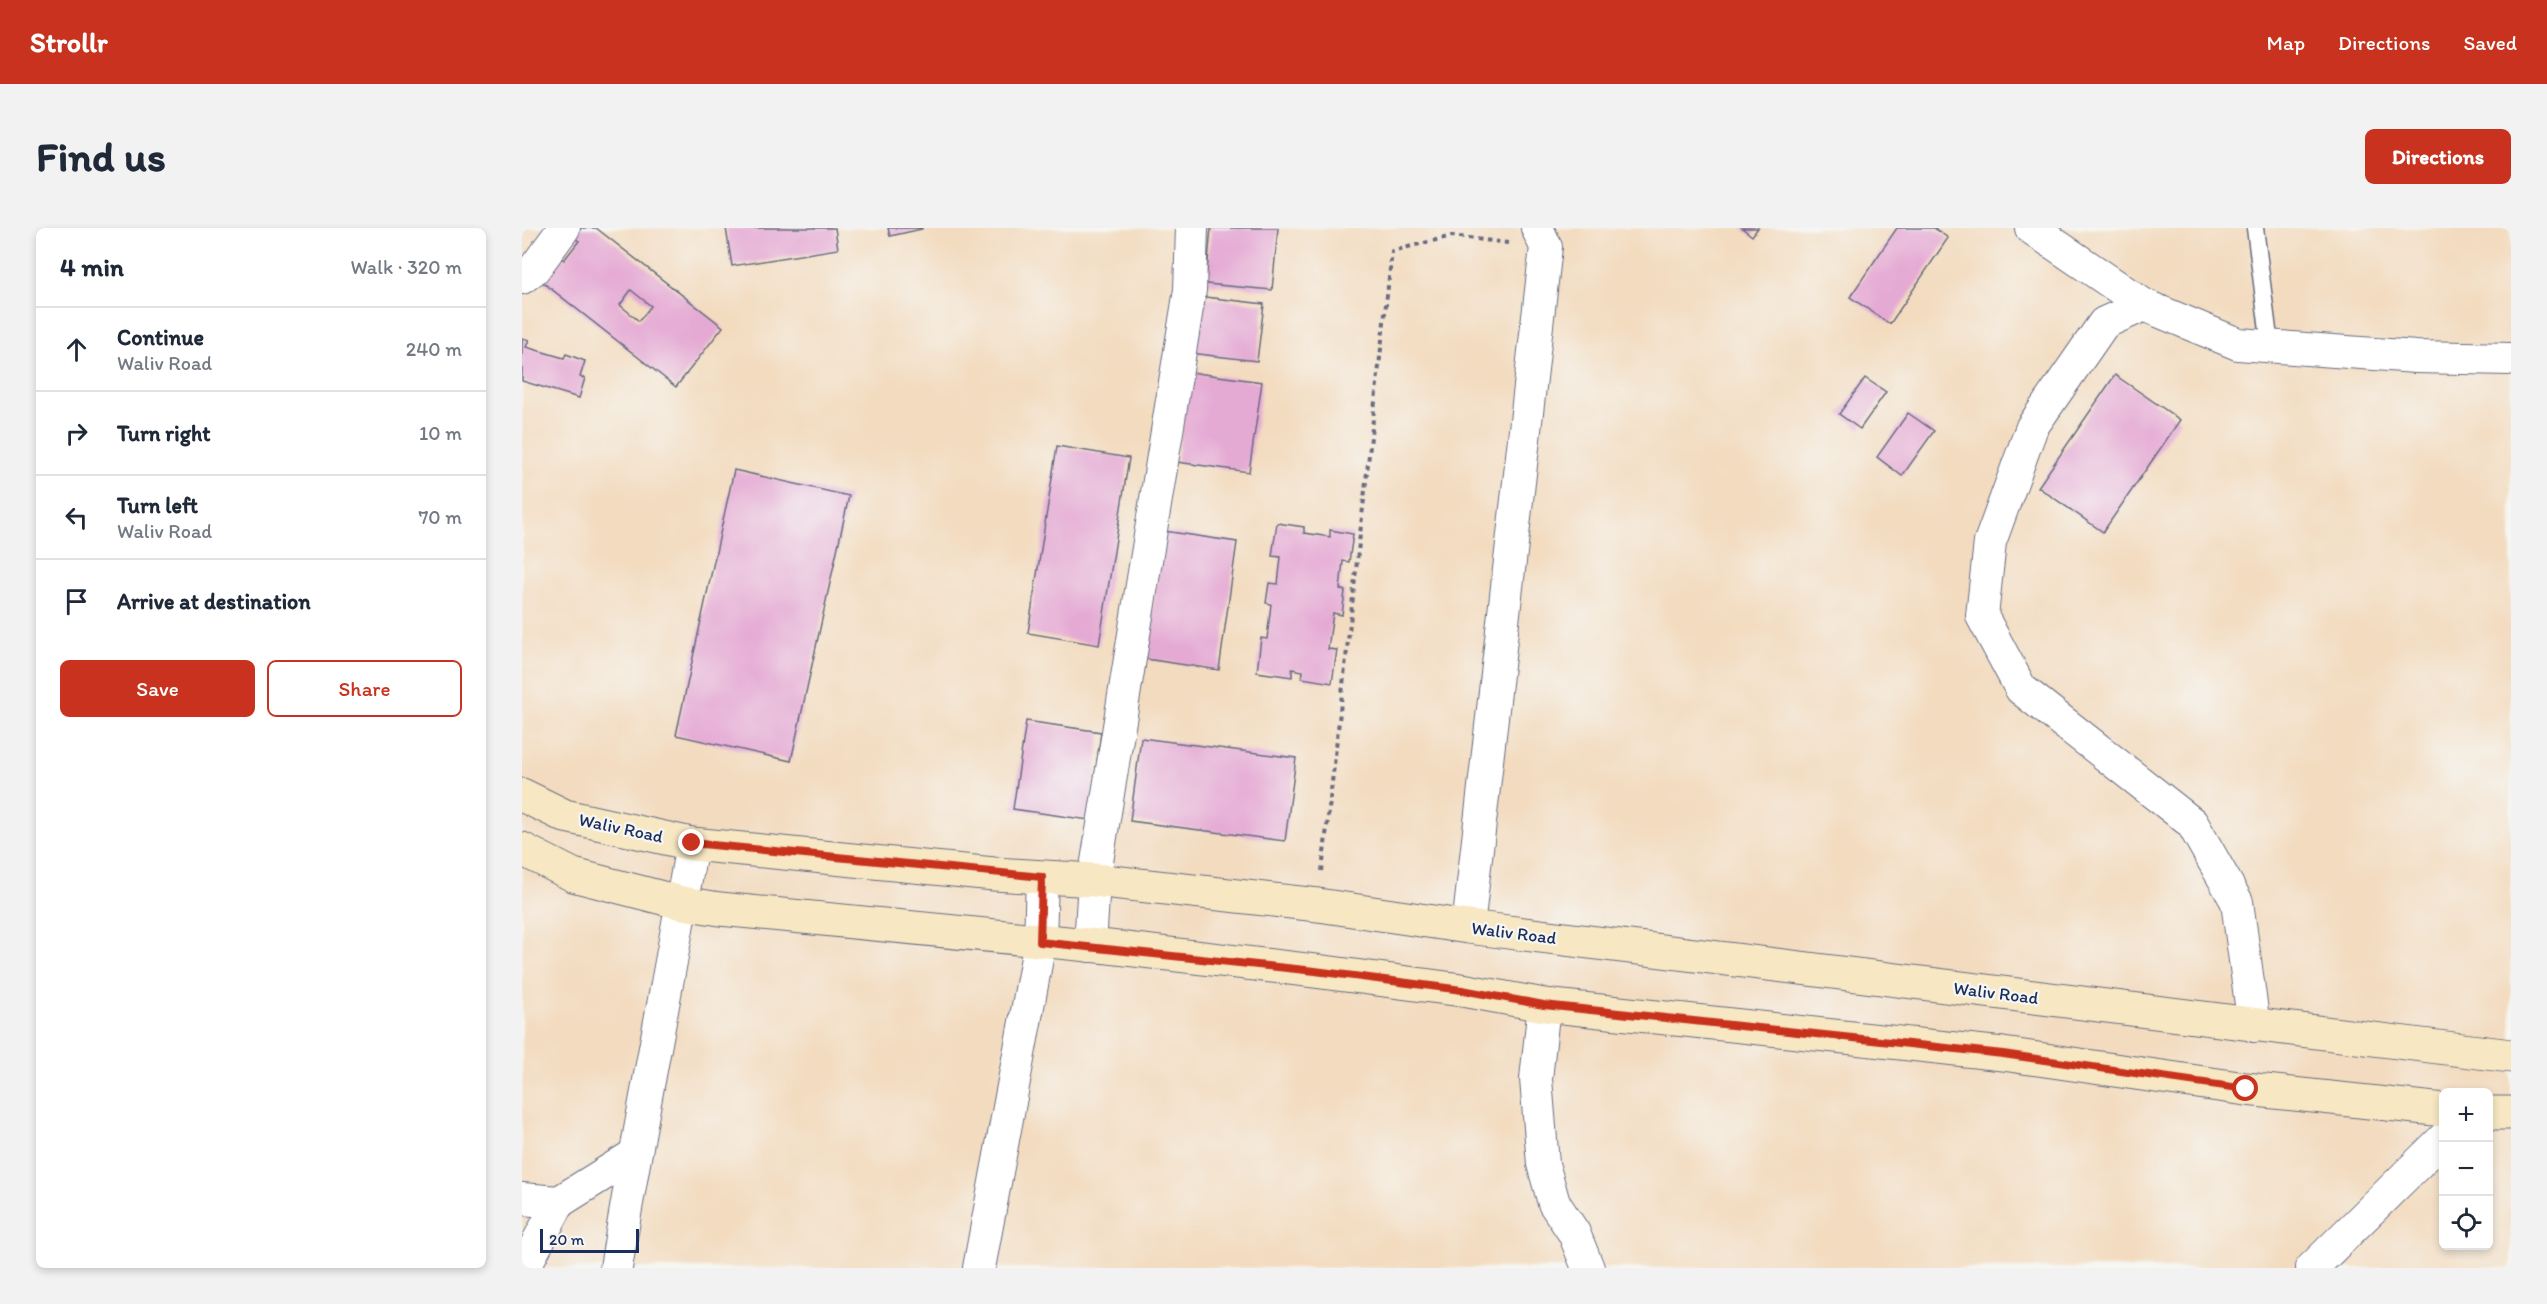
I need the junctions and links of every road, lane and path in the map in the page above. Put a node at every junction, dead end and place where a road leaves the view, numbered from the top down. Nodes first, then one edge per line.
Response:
1 (564, 228) edge
2 (1192, 228) edge
3 (2031, 228) edge
4 (2255, 228) edge
5 (1541, 237) edge
6 (522, 278) edge
7 (2144, 304) junction
8 (2270, 346) junction
9 (2511, 359) edge
10 (522, 795) edge
11 (692, 843) junction
12 (522, 849) edge
13 (1042, 877) junction
14 (1094, 880) junction
15 (682, 903) junction
16 (1318, 905) junction
17 (1468, 927) junction
18 (1040, 942) junction
19 (1090, 946) junction
20 (1544, 1005) junction
21 (2254, 1026) junction
22 (2511, 1056) edge
23 (2439, 1109) edge
24 (2493, 1113) edge
25 (2511, 1113) edge
26 (2440, 1142) edge
27 (634, 1155) junction
28 (522, 1199) edge
29 (559, 1202) junction
30 (524, 1268) edge
31 (616, 1268) edge
32 (979, 1268) edge
33 (1588, 1268) edge
34 (2312, 1268) edge

1 - 6 street
2 - 14 street
3 - 7 street
4 - 8 lane
5 - 16 path
5 - 17 street
7 - 8 street
7 - 21 street
8 - 9 street
10 - 11 main road, Waliv Road
11 - 13 main road, Waliv Road
11 - 15 street
12 - 15 main road
13 - 14 main road, Waliv Road
13 - 18 street
14 - 16 main road, Waliv Road
14 - 19 street
15 - 18 main road
15 - 27 street
16 - 17 main road, Waliv Road
17 - 21 main road, Waliv Road
18 - 19 main road
18 - 32 street
19 - 20 main road
20 - 23 main road
20 - 33 street
21 - 22 main road, Waliv Road
24 - 25 main road
26 - 34 street
27 - 29 street
27 - 31 street
28 - 29 street
29 - 30 street

